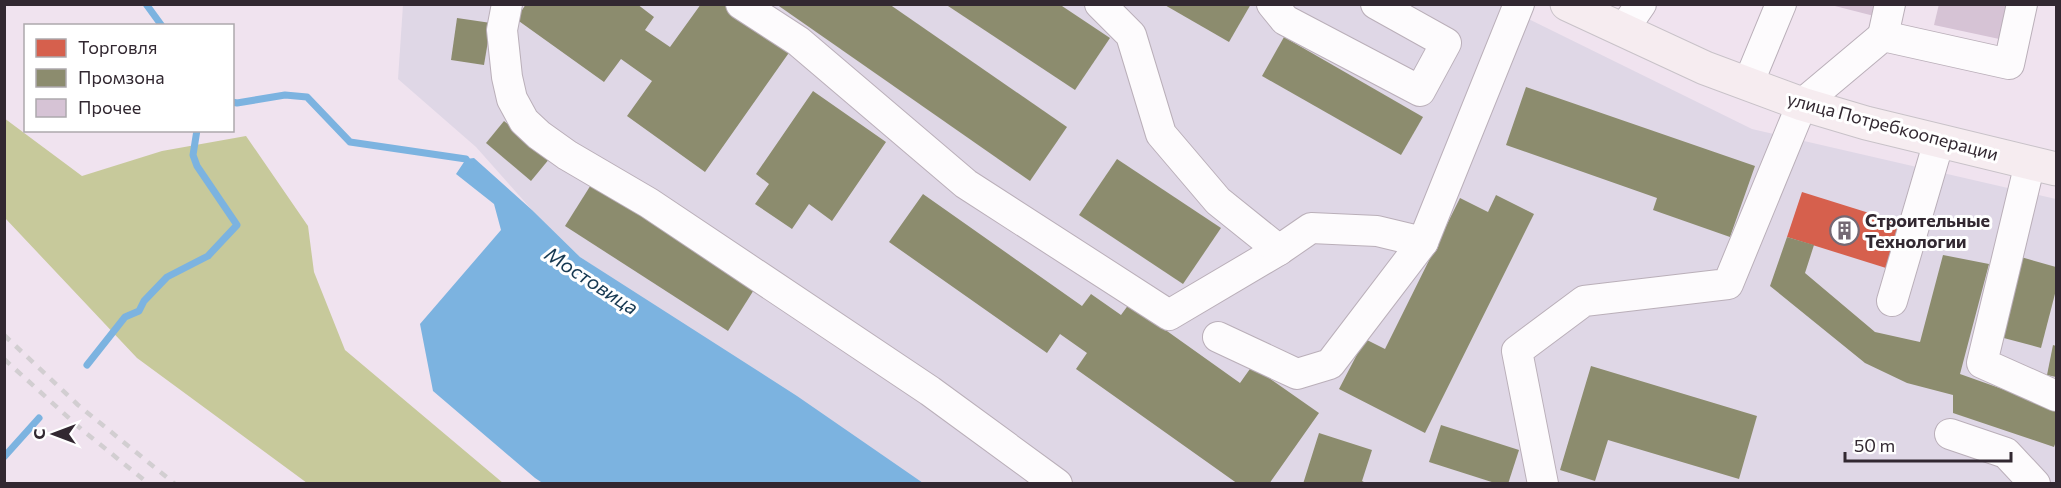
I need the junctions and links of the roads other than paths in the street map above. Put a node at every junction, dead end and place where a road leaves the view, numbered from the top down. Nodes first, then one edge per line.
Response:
1 (507, 4) edge
2 (741, 4) edge
3 (1100, 4) edge
4 (1376, 4) edge
5 (1519, 4) edge
6 (1567, 4) edge
7 (1781, 4) edge
8 (1890, 4) edge
9 (2022, 4) edge
10 (1283, 10) edge
11 (1632, 17) edge
12 (1883, 36) junction
13 (1748, 84) junction
14 (1802, 104) junction
15 (1939, 141) junction
16 (2043, 166) edge
17 (1423, 242) junction
18 (1279, 250) junction
19 (1892, 301) dead end
20 (1218, 337) dead end
21 (2056, 396) edge
22 (1950, 434) dead end
23 (1057, 483) edge
24 (1542, 483) edge
25 (2035, 483) edge

1 - 23 lane
2 - 18 lane
3 - 18 lane
4 - 10 lane
5 - 17 lane
6 - 11 main road, улица Потребкооперации
7 - 13 lane
8 - 12 lane
9 - 12 lane
11 - 13 main road, улица Потребкооперации
12 - 14 lane
13 - 14 main road, улица Потребкооперации
14 - 15 main road, улица Потребкооперации
14 - 24 lane
15 - 16 main road, улица Потребкооперации
15 - 19 lane
16 - 21 lane
17 - 18 lane
17 - 20 lane
22 - 25 lane

